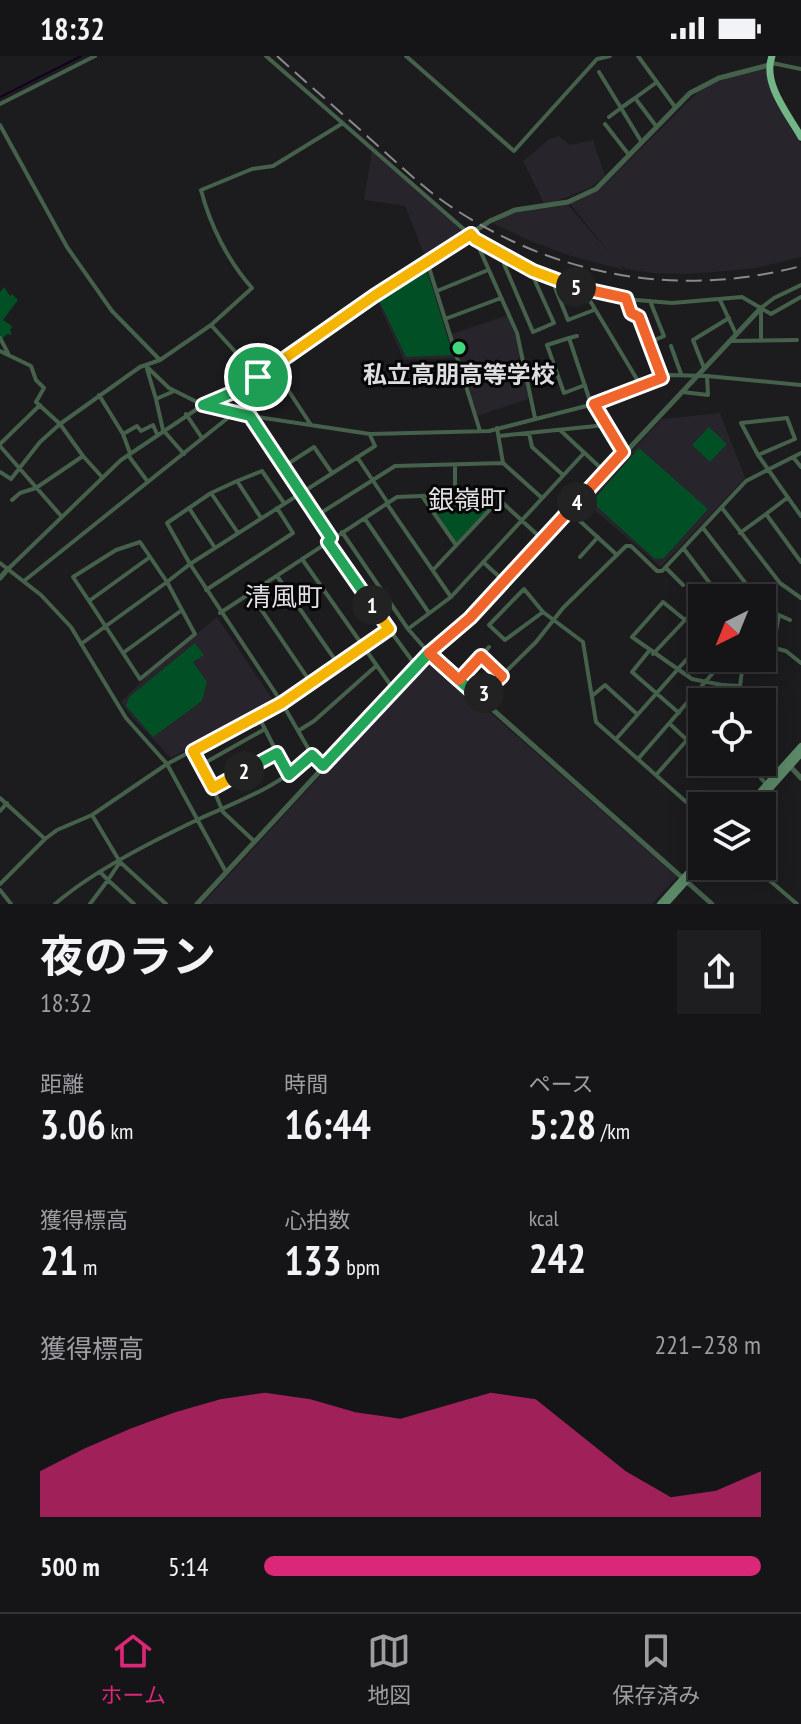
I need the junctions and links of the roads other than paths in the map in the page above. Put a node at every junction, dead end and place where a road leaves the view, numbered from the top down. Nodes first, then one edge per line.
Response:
1 (95, 56) edge
2 (266, 56) edge
3 (406, 56) edge
4 (610, 56) edge
5 (638, 56) edge
6 (770, 61) edge
7 (801, 69) edge
8 (599, 72) dead end
9 (657, 82) junction
10 (635, 98) junction
11 (0, 104) edge
12 (675, 107) junction
13 (621, 108) junction
14 (801, 116) edge
15 (609, 117) dead end
16 (792, 121) junction
17 (343, 123) junction
18 (605, 124) dead end
19 (0, 125) edge
20 (656, 126) junction
21 (801, 137) edge
22 (641, 141) junction
23 (629, 155) junction
24 (473, 237) junction
25 (508, 258) junction
26 (427, 261) junction
27 (488, 270) junction
28 (530, 270) junction
29 (552, 279) junction
30 (801, 285) edge
31 (583, 289) junction
32 (437, 291) junction
33 (801, 297) edge
34 (501, 298) junction
35 (626, 298) junction
36 (720, 300) junction
37 (650, 301) junction
38 (761, 308) junction
39 (594, 310) junction
40 (729, 318) junction
41 (445, 319) junction
42 (211, 325) junction
43 (736, 334) junction
44 (577, 336) dead end
45 (0, 338) edge
46 (569, 338) junction
47 (797, 340) dead end
48 (729, 341) junction
49 (761, 341) junction
50 (650, 342) junction
51 (671, 346) dead end
52 (0, 351) edge
53 (9, 355) junction
54 (160, 360) junction
55 (146, 366) junction
56 (273, 367) junction
57 (704, 368) junction
58 (681, 374) junction
59 (697, 375) junction
60 (707, 376) junction
61 (258, 377) junction
62 (662, 378) junction
63 (585, 385) junction
64 (801, 385) edge
65 (641, 386) junction
66 (174, 391) junction
67 (681, 392) junction
68 (99, 395) junction
69 (156, 399) junction
70 (594, 404) junction
71 (40, 405) junction
72 (203, 405) junction
73 (234, 413) junction
74 (186, 414) junction
75 (250, 416) junction
76 (535, 418) junction
77 (60, 424) junction
78 (606, 425) junction
79 (313, 427) junction
80 (497, 428) junction
81 (163, 430) junction
82 (560, 430) junction
83 (480, 432) junction
84 (529, 433) junction
85 (123, 434) junction
86 (157, 434) junction
87 (370, 434) junction
88 (499, 436) junction
89 (202, 438) junction
90 (0, 445) edge
91 (623, 452) junction
92 (584, 453) junction
93 (801, 453) edge
94 (129, 454) junction
95 (184, 454) junction
96 (758, 455) junction
97 (83, 456) junction
98 (357, 457) junction
99 (793, 457) junction
100 (503, 463) junction
101 (455, 465) junction
102 (283, 467) junction
103 (801, 467) edge
104 (20, 470) junction
105 (767, 470) junction
106 (0, 472) edge
107 (605, 472) junction
108 (332, 473) junction
109 (563, 475) junction
110 (102, 477) junction
111 (372, 480) junction
112 (237, 481) junction
113 (148, 482) junction
114 (36, 488) junction
115 (211, 493) junction
116 (301, 493) junction
117 (455, 495) junction
118 (422, 496) junction
119 (542, 498) junction
120 (787, 498) junction
121 (12, 500) dead end
122 (499, 500) junction
123 (284, 503) junction
124 (387, 503) junction
125 (189, 508) junction
126 (277, 508) junction
127 (722, 508) junction
128 (569, 511) junction
129 (766, 514) junction
130 (316, 516) junction
131 (801, 516) edge
132 (62, 517) junction
133 (261, 518) junction
134 (364, 519) junction
135 (521, 520) junction
136 (703, 528) junction
137 (342, 532) junction
138 (238, 533) junction
139 (740, 533) junction
140 (598, 537) junction
141 (329, 540) junction
142 (543, 540) junction
143 (456, 545) junction
144 (215, 548) junction
145 (684, 549) junction
146 (617, 555) junction
147 (150, 557) junction
148 (580, 557) dead end
149 (302, 559) junction
150 (483, 562) junction
151 (801, 562) edge
152 (0, 563) edge
153 (190, 564) junction
154 (666, 568) junction
155 (7, 570) junction
156 (433, 570) junction
157 (277, 576) junction
158 (0, 578) edge
159 (24, 581) junction
160 (504, 581) junction
161 (167, 582) junction
162 (710, 584) edge
163 (746, 584) edge
164 (683, 585) dead end
165 (206, 590) junction
166 (250, 593) junction
167 (451, 597) junction
168 (801, 597) edge
169 (89, 601) junction
170 (182, 610) junction
171 (543, 612) junction
172 (220, 613) junction
173 (429, 613) junction
174 (776, 614) edge
175 (779, 615) junction
176 (688, 617) edge
177 (554, 619) junction
178 (685, 620) junction
179 (790, 620) dead end
180 (106, 626) junction
181 (389, 629) junction
182 (408, 629) junction
183 (776, 631) edge
184 (81, 644) junction
185 (364, 647) junction
186 (489, 647) dead end
187 (776, 648) edge
188 (123, 653) junction
189 (429, 653) junction
190 (651, 653) junction
191 (481, 656) junction
192 (688, 658) edge
193 (801, 663) edge
194 (338, 664) junction
195 (376, 666) junction
196 (416, 666) junction
197 (678, 669) junction
198 (716, 672) edge
199 (742, 672) edge
200 (502, 676) junction
201 (459, 680) junction
202 (708, 682) junction
203 (311, 683) junction
204 (722, 685) junction
205 (740, 686) joint
206 (721, 688) edge
207 (394, 690) junction
208 (657, 693) junction
209 (592, 696) junction
210 (479, 698) junction
211 (282, 703) junction
212 (679, 713) junction
213 (637, 714) junction
214 (258, 716) junction
215 (670, 724) junction
216 (265, 729) junction
217 (298, 731) junction
218 (616, 739) junction
219 (687, 740) joint
220 (801, 746) edge
221 (193, 751) junction
222 (277, 753) junction
223 (801, 754) edge
224 (312, 755) junction
225 (638, 759) junction
226 (167, 764) junction
227 (201, 765) junction
228 (788, 765) junction
229 (323, 766) junction
230 (289, 775) junction
231 (656, 775) junction
232 (760, 776) edge
233 (801, 778) edge
234 (768, 787) junction
235 (213, 788) junction
236 (762, 792) edge
237 (765, 792) edge
238 (0, 798) edge
239 (7, 803) junction
240 (688, 804) edge
241 (222, 809) junction
242 (0, 811) edge
243 (92, 815) junction
244 (196, 820) junction
245 (45, 839) junction
246 (254, 841) junction
247 (120, 862) junction
248 (100, 872) junction
249 (226, 872) junction
250 (688, 876) edge
251 (686, 879) junction
252 (108, 880) junction
253 (769, 880) edge
254 (0, 887) edge
255 (8, 903) edge
256 (55, 904) edge
257 (90, 904) edge
258 (134, 904) edge
259 (166, 904) edge
260 (197, 904) edge
261 (663, 904) edge
262 (712, 904) edge
263 (797, 904) edge

1 - 11 street
2 - 17 street
3 - 4 street
5 - 9 street
6 - 7 street
6 - 12 street
6 - 16 highway
8 - 13 street
9 - 10 street
9 - 12 street
10 - 13 street
10 - 20 street
12 - 20 street
13 - 15 street
13 - 22 street
14 - 16 street
16 - 21 highway
17 - 24 street
17 - 42 street
18 - 23 street
19 - 54 street
20 - 22 street
22 - 23 street
23 - 24 street
24 - 25 street
24 - 26 street
24 - 27 street
25 - 28 street
25 - 28 street
26 - 32 street
26 - 56 street
27 - 32 street
27 - 34 street
28 - 29 street
29 - 31 street
29 - 39 street
30 - 38 street
31 - 35 street
31 - 39 street
32 - 41 street
33 - 38 street
34 - 41 street
34 - 76 street
35 - 37 street
35 - 50 street
36 - 37 street
36 - 38 street
36 - 40 street
37 - 50 street
38 - 43 street
38 - 49 street
39 - 65 street
40 - 43 street
40 - 57 street
41 - 83 street
42 - 54 street
42 - 61 street
43 - 48 street
44 - 46 street
45 - 53 street
46 - 63 street
46 - 63 street
47 - 49 street
48 - 49 street
48 - 57 street
50 - 62 street
51 - 58 street
52 - 53 street
53 - 71 street
54 - 55 street
55 - 66 street
55 - 68 street
55 - 69 street
56 - 61 street
56 - 79 street
57 - 59 street
58 - 59 street
58 - 62 street
59 - 60 street
59 - 67 street
60 - 64 street
60 - 67 street
61 - 72 street
62 - 65 street
63 - 70 street
65 - 70 street
66 - 69 street
66 - 72 street
67 - 91 street
68 - 77 street
68 - 85 street
69 - 81 street
70 - 76 street
70 - 78 street
71 - 77 street
71 - 90 street
72 - 73 street
72 - 74 street
73 - 75 street
73 - 89 street
74 - 81 street
74 - 89 street
75 - 79 street
75 - 102 street
76 - 80 street
77 - 97 street
77 - 104 street
78 - 82 street
78 - 91 street
79 - 87 street
80 - 83 street
80 - 88 street
81 - 86 street
81 - 95 street
82 - 84 street
82 - 92 street
83 - 87 street
84 - 88 street
84 - 109 street
85 - 86 street
85 - 94 street
86 - 94 street
87 - 98 street
88 - 100 street
89 - 95 street
90 - 104 street
91 - 107 street
92 - 107 street
92 - 109 street
93 - 99 street
94 - 110 street
94 - 113 street
95 - 113 street
96 - 96 street
96 - 105 street
97 - 110 street
97 - 114 street
98 - 108 street
98 - 111 street
99 - 103 street
99 - 105 street
100 - 101 street
100 - 119 street
101 - 111 street
101 - 117 street
102 - 108 street
102 - 116 street
104 - 106 street
104 - 114 street
105 - 120 street
105 - 127 street
107 - 128 street
108 - 116 street
109 - 119 street
110 - 132 street
111 - 124 street
111 - 130 street
112 - 115 street
112 - 123 street
112 - 133 street
113 - 159 street
114 - 121 street
114 - 132 street
115 - 125 street
115 - 138 street
116 - 123 street
116 - 130 street
117 - 118 street
117 - 122 street
118 - 124 street
118 - 143 street
119 - 135 street
120 - 129 street
120 - 131 street
122 - 135 street
122 - 143 street
123 - 126 street
124 - 134 street
124 - 156 street
125 - 144 street
125 - 153 street
126 - 133 street
126 - 165 street
127 - 136 street
127 - 139 street
128 - 140 street
128 - 142 street
129 - 139 street
129 - 151 street
130 - 141 street
132 - 155 street
133 - 138 street
134 - 137 street
134 - 173 street
135 - 142 street
135 - 150 street
136 - 145 street
136 - 163 street
137 - 141 street
137 - 182 street
138 - 144 street
139 - 168 street
140 - 146 street
140 - 148 street
141 - 149 street
141 - 181 street
142 - 160 street
143 - 156 street
144 - 153 street
145 - 154 street
145 - 162 street
146 - 154 street
146 - 177 street
147 - 161 street
147 - 169 street
147 - 169 street
149 - 157 street
149 - 185 street
150 - 160 street
150 - 167 street
152 - 155 street
153 - 161 street
153 - 165 street
154 - 164 street
155 - 158 street
155 - 159 street
156 - 167 street
157 - 166 street
157 - 194 street
159 - 184 street
160 - 189 street
161 - 170 street
161 - 180 street
165 - 172 street
166 - 172 street
166 - 203 street
167 - 173 street
169 - 180 street
170 - 188 street
170 - 188 street
171 - 171 street
171 - 177 street
172 - 211 street
173 - 182 street
174 - 175 street
175 - 179 street
175 - 183 street
176 - 178 street
177 - 200 street
177 - 209 street
178 - 190 street
178 - 190 street
180 - 184 street
180 - 188 street
181 - 185 street
181 - 196 street
182 - 189 street
184 - 226 street
185 - 194 street
185 - 195 street
186 - 191 street
187 - 193 street
189 - 196 street
189 - 201 street
190 - 197 street
190 - 208 street
191 - 200 street
191 - 201 street
192 - 197 street
194 - 203 street
195 - 207 street
195 - 217 street
196 - 207 street
197 - 202 street
197 - 208 street
198 - 202 street
199 - 205 street
200 - 210 street
201 - 210 street
202 - 204 street
202 - 212 street
203 - 211 street
204 - 205 street
204 - 206 street
207 - 229 street
208 - 212 street
208 - 213 street
209 - 213 street
209 - 218 street
210 - 251 street
211 - 214 street
211 - 217 street
212 - 215 street
213 - 218 street
214 - 216 street
214 - 221 street
215 - 219 street
215 - 225 street
216 - 222 street
216 - 227 street
217 - 224 street
218 - 225 street
219 - 231 street
220 - 228 main road
221 - 226 street
221 - 227 street
222 - 230 street
222 - 235 street
223 - 228 main road
224 - 229 street
224 - 230 street
225 - 231 street
226 - 243 street
226 - 244 street
227 - 235 street
228 - 233 street
228 - 234 main road
229 - 246 street
230 - 241 street
231 - 240 street
232 - 234 street
234 - 236 main road
234 - 237 main road
235 - 241 street
238 - 239 street
239 - 242 street
239 - 245 street
241 - 244 street
241 - 246 street
243 - 245 street
243 - 247 street
244 - 247 street
244 - 249 street
245 - 254 street
246 - 249 street
247 - 248 street
247 - 252 street
247 - 259 street
248 - 252 street
248 - 256 street
249 - 260 street
250 - 251 main road
251 - 261 main road
251 - 262 street
252 - 257 street
252 - 258 street
253 - 263 street
254 - 255 street

